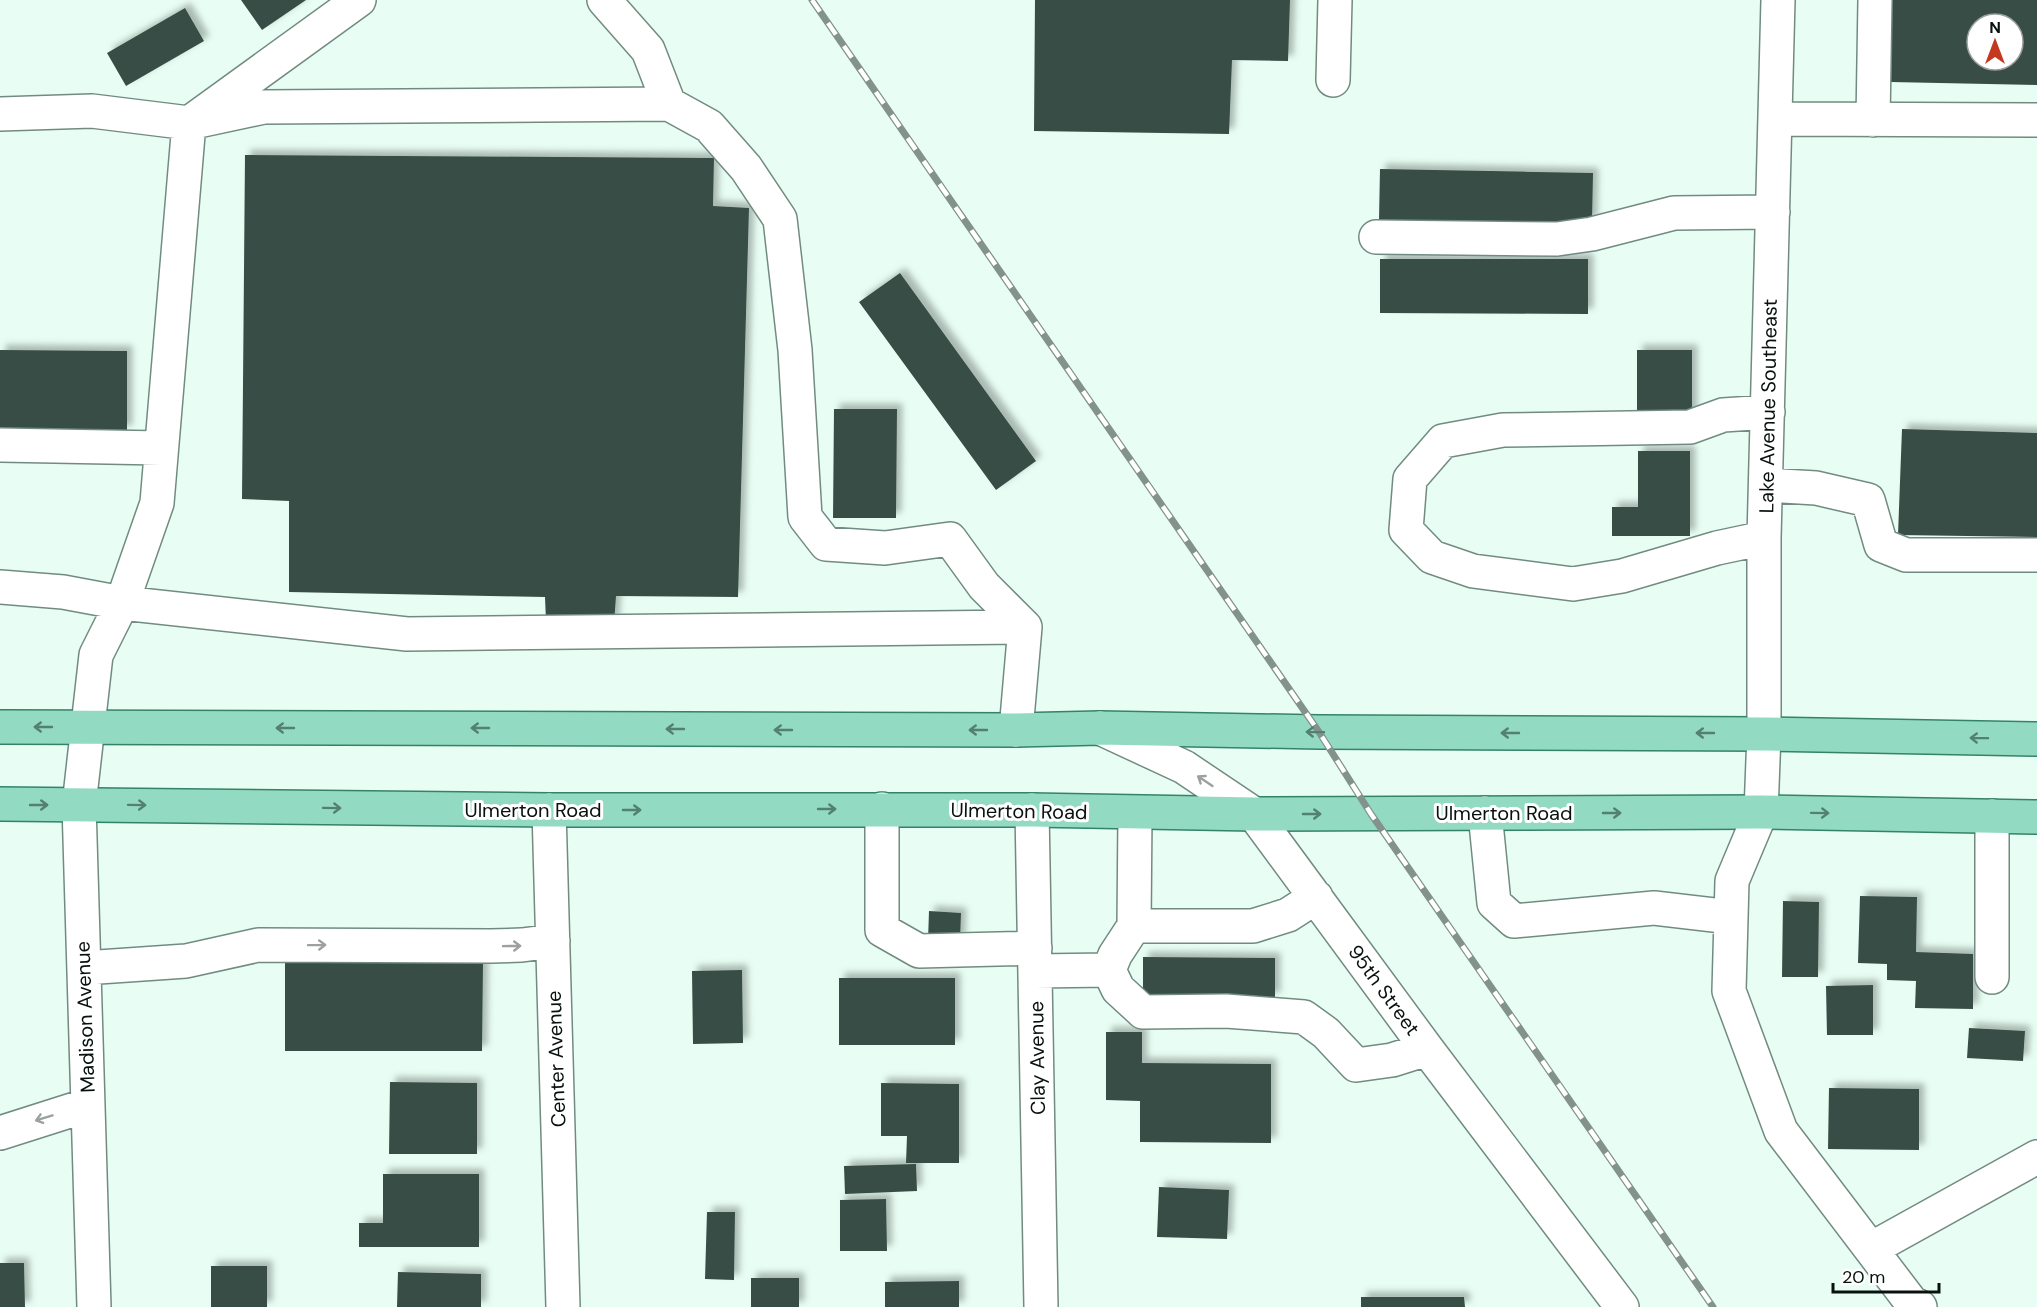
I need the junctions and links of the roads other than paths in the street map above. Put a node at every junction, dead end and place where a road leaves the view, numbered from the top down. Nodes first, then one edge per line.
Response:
1 (359, 0) edge
2 (604, 0) edge
3 (1335, 0) edge
4 (1778, 0) edge
5 (1875, 0) edge
6 (1333, 80) dead end
7 (669, 104) junction
8 (0, 114) edge
9 (1775, 119) junction
10 (1873, 120) junction
11 (2037, 120) edge
12 (189, 123) junction
13 (1773, 212) junction
14 (1376, 237) dead end
15 (1767, 412) junction
16 (0, 445) edge
17 (161, 448) junction
18 (1766, 485) junction
19 (1764, 538) junction
20 (2037, 555) edge
21 (0, 587) edge
22 (122, 603) junction
23 (1025, 627) junction
24 (0, 727) edge
25 (86, 727) junction
26 (1100, 728) junction
27 (1016, 730) junction
28 (1764, 734) junction
29 (2037, 739) edge
30 (0, 804) edge
31 (79, 805) junction
32 (882, 809) junction
33 (549, 810) junction
34 (1032, 810) junction
35 (1761, 812) junction
36 (1135, 813) junction
37 (1485, 813) junction
38 (1254, 814) junction
39 (1992, 816) junction
40 (2037, 817) edge
41 (1316, 897) junction
42 (1731, 917) junction
43 (1134, 926) junction
44 (553, 941) junction
45 (1035, 960) junction
46 (84, 968) junction
47 (1109, 970) junction
48 (1992, 977) dead end
49 (1427, 1049) junction
50 (88, 1105) junction
51 (0, 1133) edge
52 (2037, 1156) edge
53 (1871, 1249) junction
54 (94, 1307) edge
55 (563, 1307) edge
56 (1041, 1307) edge
57 (1622, 1307) edge
58 (1920, 1307) edge

1 - 12 street
2 - 7 street
3 - 6 street
4 - 9 street, Lake Avenue Southeast
5 - 10 street
7 - 12 street
7 - 23 street
8 - 12 street
9 - 10 street
9 - 13 street, Lake Avenue Southeast
10 - 11 street
12 - 17 street, Madison Avenue
13 - 14 street
13 - 15 street, Lake Avenue Southeast
15 - 18 street, Lake Avenue Southeast
15 - 19 street
16 - 17 street
17 - 22 street, Madison Avenue
18 - 19 street, Lake Avenue Southeast
18 - 20 street
19 - 28 street, Lake Avenue Southeast
21 - 22 street
22 - 23 street
22 - 25 street, Madison Avenue
23 - 27 street
25 -> 24 main road
27 -> 25 main road
25 - 31 street, Madison Avenue
26 - 27 main road
28 -> 26 main road
38 -> 26 street, 95th Street
29 -> 28 main road
28 - 35 street, Lake Avenue Southeast
30 -> 31 main road, Ulmerton Road
31 -> 33 main road, Ulmerton Road
31 - 46 street, Madison Avenue
33 -> 32 main road, Ulmerton Road
32 - 34 main road, Ulmerton Road
32 - 45 street
33 - 44 street, Center Avenue
34 - 36 main road, Ulmerton Road
34 - 45 street, Clay Avenue
37 -> 35 main road, Ulmerton Road
35 -> 39 main road, Ulmerton Road
35 - 42 street
36 - 38 main road, Ulmerton Road
36 - 43 street
38 -> 37 main road, Ulmerton Road
37 - 42 street
38 - 41 street, 95th Street
39 - 40 main road, Ulmerton Road
39 - 48 street
41 - 43 street
41 - 49 street, 95th Street
42 - 53 street
43 - 47 street
46 -> 44 street
44 - 55 street, Center Avenue
45 - 47 street
45 - 56 street, Clay Avenue
46 - 50 street, Madison Avenue
47 - 49 street
49 - 57 street, 95th Street
50 -> 51 street
50 - 54 street, Madison Avenue
52 - 53 street
53 - 58 street

